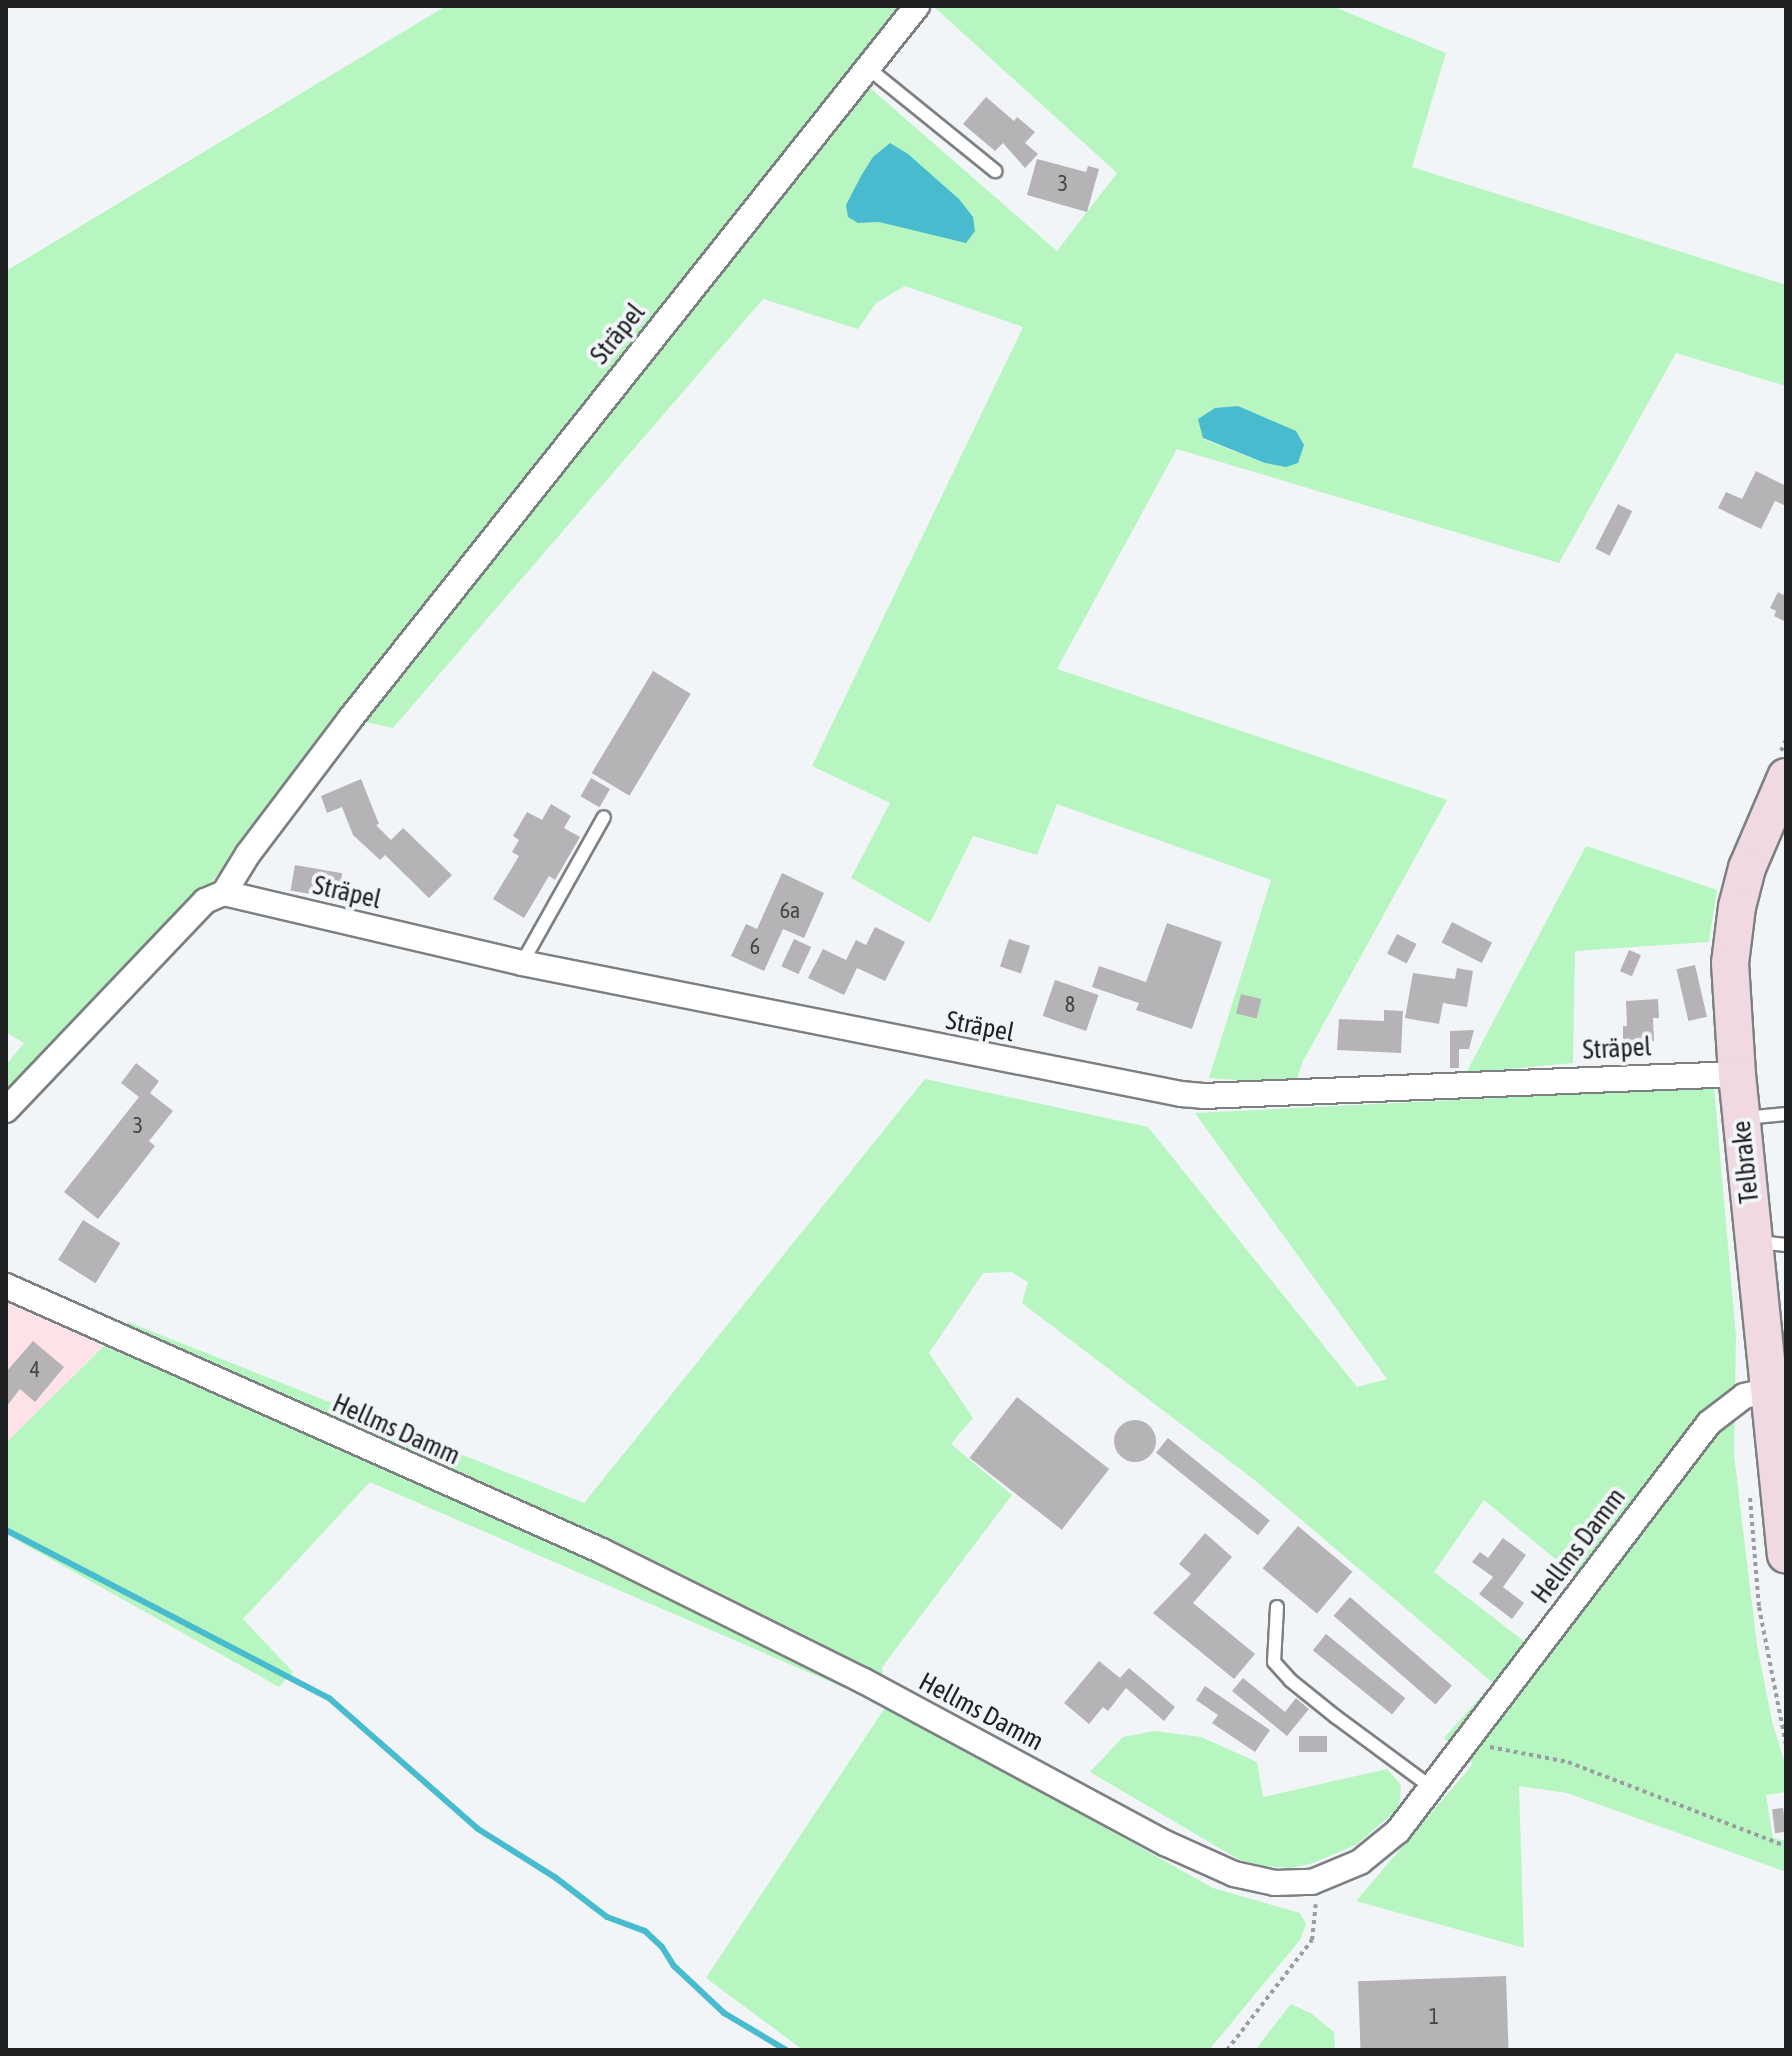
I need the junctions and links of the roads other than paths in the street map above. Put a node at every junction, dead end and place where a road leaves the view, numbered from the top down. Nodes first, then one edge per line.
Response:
1 (917, 6) edge
2 (868, 68) junction
3 (995, 171) dead end
4 (1786, 777) edge
5 (604, 817) dead end
6 (224, 893) junction
7 (522, 963) junction
8 (1737, 1074) junction
9 (6, 1110) edge
10 (1786, 1114) edge
11 (1742, 1119) junction
12 (1770, 1244) edge
13 (6, 1286) edge
14 (1769, 1390) junction
15 (1786, 1555) edge
16 (1277, 1607) dead end
17 (1431, 1787) junction

1 - 2 street, Sträpel
2 - 3 lane
2 - 6 street, Sträpel
4 - 8 street, Telbrake
5 - 7 lane
6 - 7 street, Sträpel
6 - 9 street, Sträpel
7 - 8 street, Sträpel
8 - 11 street, Telbrake
10 - 11 lane
11 - 12 street, Telbrake
12 - 14 street, Telbrake
13 - 17 street, Hellms Damm
14 - 15 street, Telbrake
14 - 17 street, Hellms Damm
16 - 17 lane

